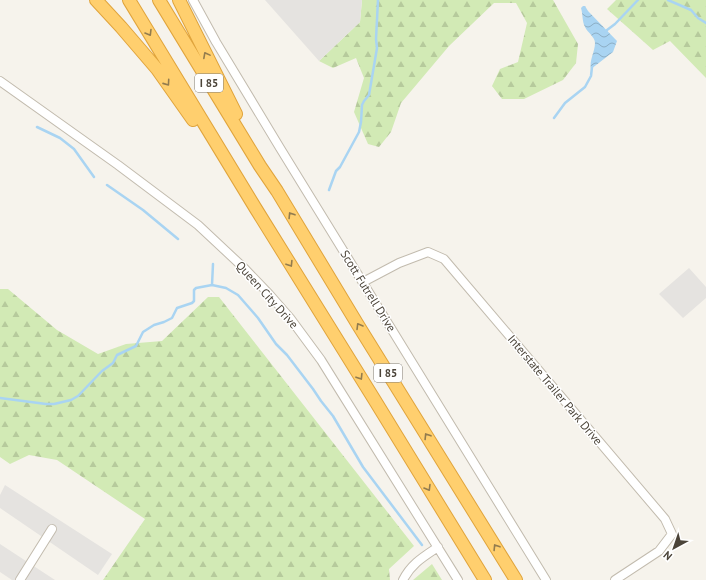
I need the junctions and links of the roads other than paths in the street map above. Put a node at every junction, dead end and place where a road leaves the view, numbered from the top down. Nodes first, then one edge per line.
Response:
1 (96, 0) edge
2 (129, 0) edge
3 (159, 0) edge
4 (179, 0) edge
5 (193, 0) edge
6 (0, 81) edge
7 (260, 166) junction
8 (256, 208) junction
9 (363, 282) junction
10 (52, 529) dead end
11 (438, 547) junction
12 (20, 580) edge
13 (403, 580) edge
14 (458, 580) edge
15 (485, 580) edge
16 (516, 580) edge
17 (546, 580) edge
18 (615, 580) edge

1 -> 8 highway
2 -> 8 highway, I 85
3 - 7 highway, I 85
7 -> 4 highway
5 - 9 street, Scott Futrell Drive
6 - 11 street, Queen City Drive
16 -> 7 highway, I 85
8 -> 15 highway, I 85
9 - 17 street, Scott Futrell Drive
9 - 18 street, Interstate Trailer Park Drive
10 - 12 street
11 - 13 street
11 - 14 street, Queen City Drive

